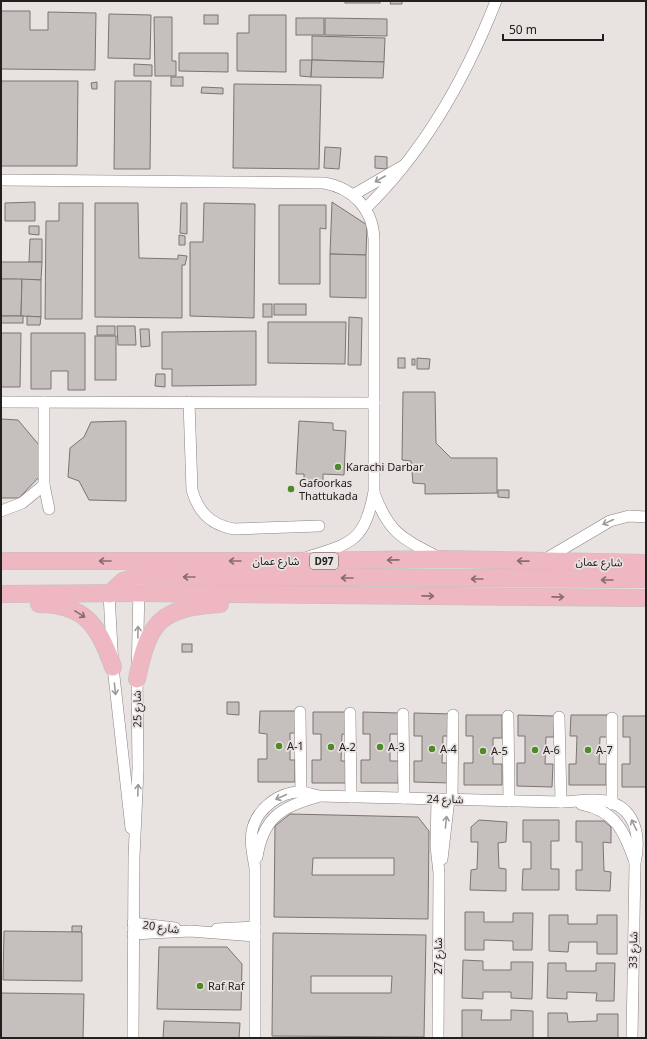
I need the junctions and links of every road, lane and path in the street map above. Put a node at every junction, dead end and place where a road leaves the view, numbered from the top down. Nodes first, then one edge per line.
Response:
1 (496, 1) edge
2 (407, 164) junction
3 (1, 180) edge
4 (353, 195) junction
5 (365, 209) junction
6 (1, 402) edge
7 (44, 402) junction
8 (189, 402) junction
9 (374, 403) junction
10 (44, 485) junction
11 (374, 492) junction
12 (49, 509) dead end
13 (1, 511) edge
14 (646, 517) edge
15 (319, 526) dead end
16 (442, 559) junction
17 (1, 561) edge
18 (294, 561) junction
19 (543, 561) junction
20 (646, 563) edge
21 (139, 568) junction
22 (646, 579) edge
23 (138, 593) junction
24 (1, 594) edge
25 (109, 594) junction
26 (291, 594) junction
27 (646, 598) edge
28 (1, 603) edge
29 (113, 667) junction
30 (137, 679) junction
31 (300, 712) dead end
32 (350, 713) dead end
33 (403, 714) dead end
34 (453, 715) dead end
35 (508, 716) dead end
36 (560, 717) dead end
37 (612, 718) dead end
38 (301, 792) junction
39 (319, 796) junction
40 (351, 797) junction
41 (404, 798) junction
42 (437, 799) junction
43 (450, 799) junction
44 (509, 800) junction
45 (566, 802) junction
46 (612, 804) junction
47 (134, 857) junction
48 (635, 863) junction
49 (255, 868) junction
50 (439, 873) junction
51 (133, 928) junction
52 (255, 932) junction
53 (133, 1038) edge
54 (255, 1038) edge
55 (438, 1038) edge
56 (632, 1038) edge

1 - 2 street
2 -> 4 street
2 - 5 street
3 - 4 street
4 - 5 street
5 - 9 street
6 - 7 street
7 - 8 street
7 - 10 street
8 - 9 street
8 - 15 street
9 - 11 street
10 - 12 street
10 - 13 street
11 - 16 street
11 - 18 street
14 -> 19 street
16 -> 18 main road, شارع عمان / D97
19 -> 16 main road, شارع عمان / D97
21 -> 17 main road, شارع عمان / D97
18 -> 21 main road, شارع عمان / D97
19 - 20 main road, شارع عمان / D97
22 -> 21 main road
21 - 23 street, شارع 25
21 - 25 main road
23 - 25 main road
23 - 26 main road
30 -> 23 street, شارع 25
24 - 25 main road
25 - 29 street, شارع 25
26 -> 27 main road
26 - 30 main road
28 -> 29 main road
29 -> 47 street, شارع 25
47 -> 30 street, شارع 25
31 - 38 street
32 - 40 street
33 - 41 street
34 - 43 street, شارع 27
35 - 44 street
36 - 45 street
37 - 46 street
38 - 39 street, شارع 24
38 -> 49 street, شارع 24
39 - 40 street, شارع 24
39 - 49 street, شارع 24
40 - 41 street, شارع 24
41 - 42 street, شارع 24
42 - 43 street, شارع 24
42 - 50 street, شارع 27
43 - 44 street, شارع 24
50 -> 43 street, شارع 27
44 - 45 street, شارع 24
45 - 46 street, شارع 33
45 - 48 street, شارع 33
48 -> 46 street, شارع 33
47 - 51 street, شارع 25
48 - 56 street, شارع 33
49 - 52 street, شارع 24
50 - 55 street, شارع 27
51 - 52 street, شارع 20
51 - 53 street, شارع 25
52 - 54 street, شارع 24

